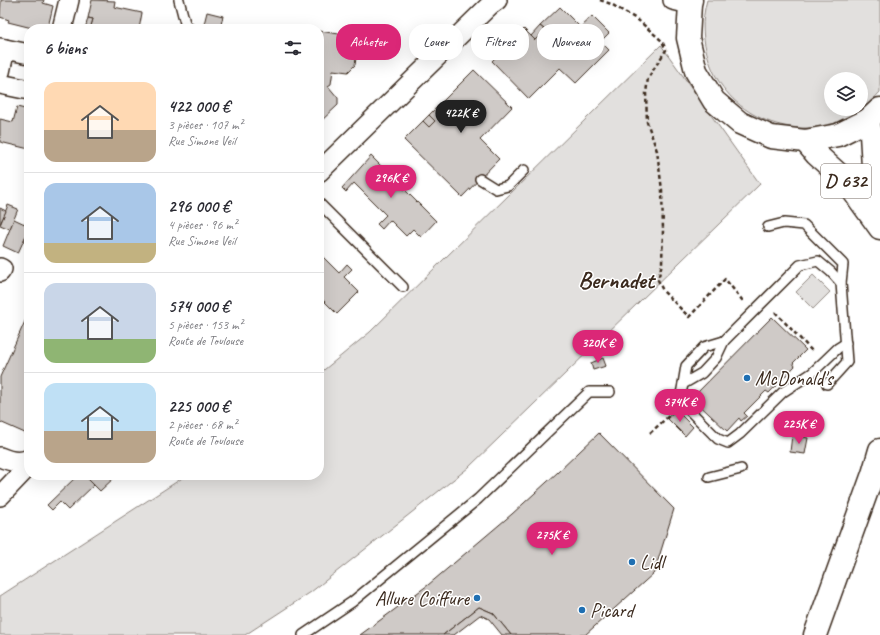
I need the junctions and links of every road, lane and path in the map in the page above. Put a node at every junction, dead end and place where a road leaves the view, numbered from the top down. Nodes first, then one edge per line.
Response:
1 (69, 0) edge
2 (179, 0) edge
3 (497, 0) edge
4 (600, 0) edge
5 (685, 1) edge
6 (63, 24) edge
7 (186, 24) edge
8 (2, 48) edge
9 (24, 53) edge
10 (0, 72) edge
11 (0, 84) edge
12 (24, 89) edge
13 (874, 115) edge
14 (805, 141) junction
15 (324, 167) edge
16 (524, 170) dead end
17 (480, 179) dead end
18 (324, 208) edge
19 (880, 220) edge
20 (768, 227) dead end
21 (880, 228) edge
22 (0, 268) edge
23 (0, 272) edge
24 (841, 283) junction
25 (403, 286) dead end
26 (753, 312) junction
27 (724, 341) junction
28 (802, 341) junction
29 (800, 343) dead end
30 (846, 343) junction
31 (823, 362) junction
32 (683, 384) junction
33 (827, 384) dead end
34 (610, 392) dead end
35 (880, 450) edge
36 (0, 457) edge
37 (24, 461) edge
38 (741, 469) dead end
39 (24, 470) edge
40 (709, 477) dead end
41 (0, 496) edge
42 (303, 635) edge
43 (816, 635) edge

1 - 6 street
2 - 7 lane
3 - 15 street
4 - 26 path
5 - 14 main road
8 - 9 street
8 - 10 street
11 - 12 street
13 - 14 main road
13 - 19 main road, D 632
14 - 21 main road, D 632
16 - 17 lane
18 - 25 lane
20 - 24 lane
22 - 23 street
24 - 26 lane
24 - 30 lane
26 - 27 lane
26 - 28 path
27 - 32 lane
27 - 32 lane
28 - 29 path
28 - 31 path
30 - 31 lane
30 - 33 lane
31 - 32 lane
34 - 42 lane
35 - 43 main road
36 - 37 street
38 - 40 lane
39 - 41 street

